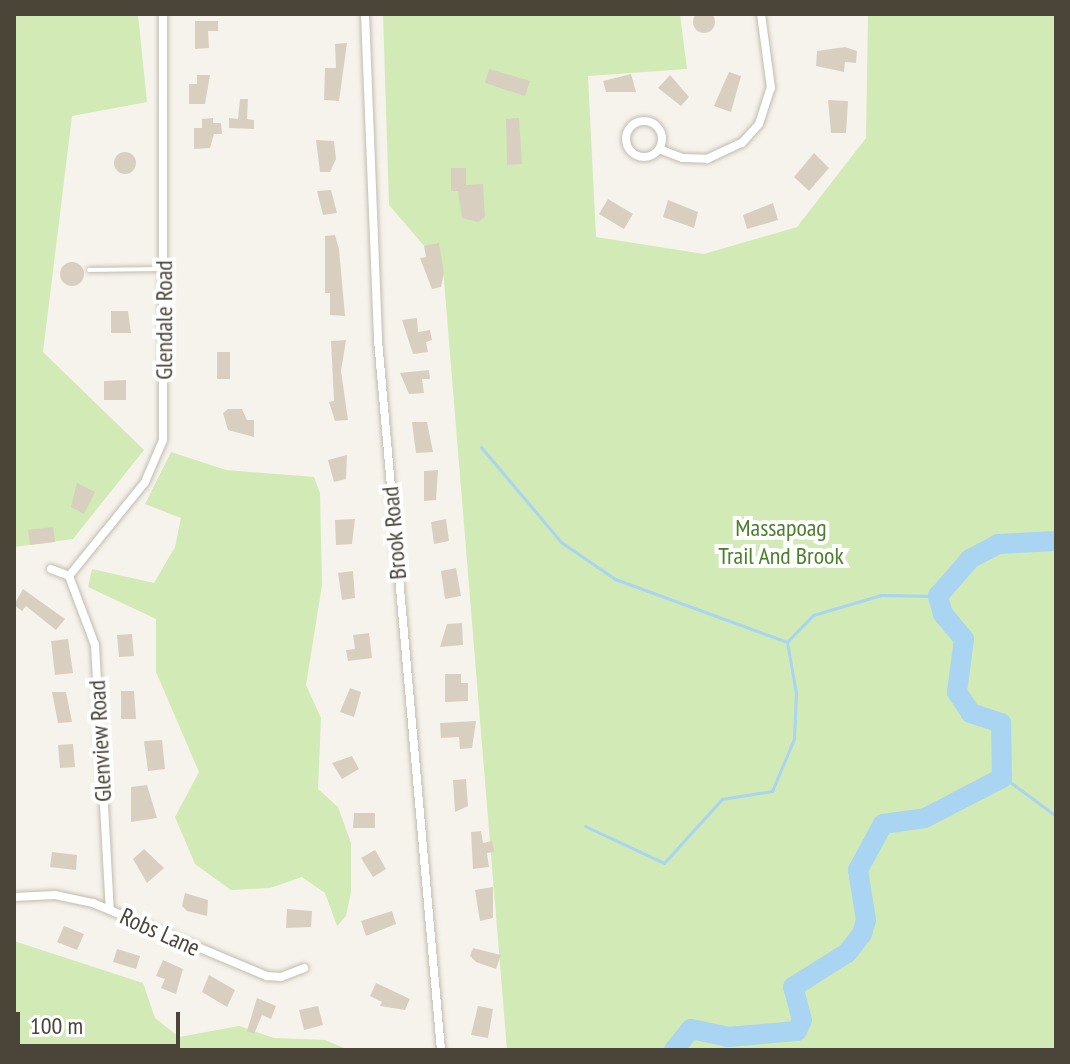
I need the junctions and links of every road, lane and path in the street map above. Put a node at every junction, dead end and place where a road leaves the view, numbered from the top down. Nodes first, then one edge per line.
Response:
1 (163, 14) edge
2 (365, 14) edge
3 (761, 14) edge
4 (659, 149) junction
5 (164, 269) junction
6 (89, 270) dead end
7 (51, 569) dead end
8 (69, 576) junction
9 (14, 897) edge
10 (110, 910) junction
11 (304, 968) dead end
12 (441, 1050) edge

1 - 5 street, Glendale Road
2 - 12 street, Brook Road
3 - 4 street
4 - 4 street
5 - 6 lane
5 - 8 street, Glendale Road
7 - 8 street
8 - 10 street, Glenview Road
9 - 10 street, Robs Lane
10 - 11 street, Robs Lane

